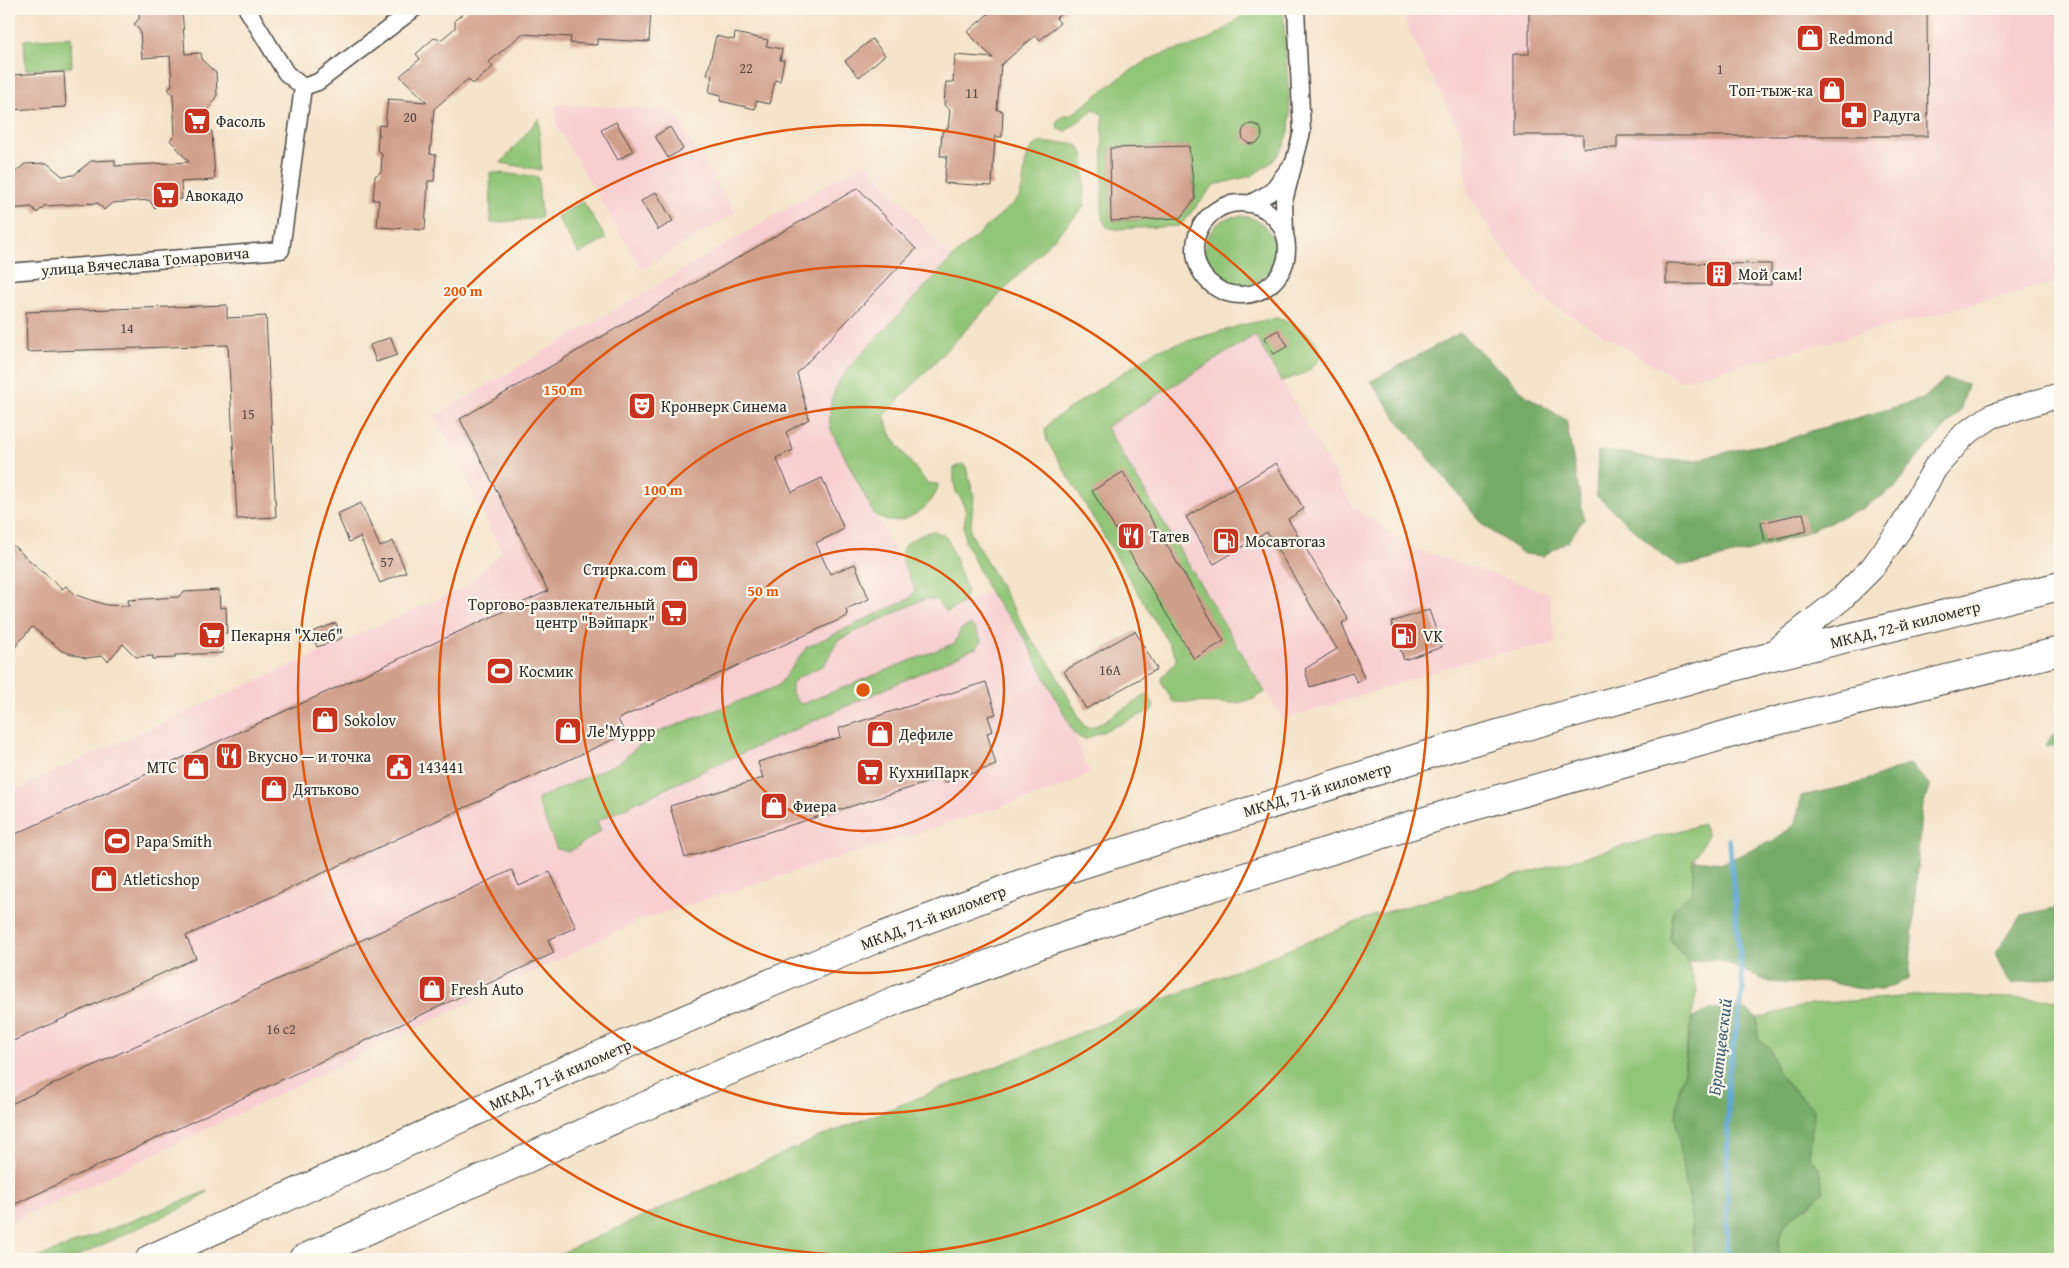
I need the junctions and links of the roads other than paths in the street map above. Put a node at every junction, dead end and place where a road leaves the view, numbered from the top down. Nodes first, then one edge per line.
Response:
1 (247, 9) edge
2 (414, 9) edge
3 (1296, 9) edge
4 (303, 87) junction
5 (1295, 161) junction
6 (1249, 204) junction
7 (1286, 238) junction
8 (9, 272) edge
9 (2060, 395) edge
10 (2060, 586) edge
11 (2060, 651) edge
12 (1757, 660) junction
13 (150, 1259) edge
14 (303, 1259) edge

1 - 4 street
2 - 4 street
3 - 5 street
4 - 8 street, улица Вячеслава Томаровича
5 - 6 street
5 - 7 street
6 - 7 street
6 - 7 street
9 - 12 street
10 - 12 highway, МКАД, 72-й километр
11 - 14 highway
12 - 13 highway, МКАД, 71-й километр

